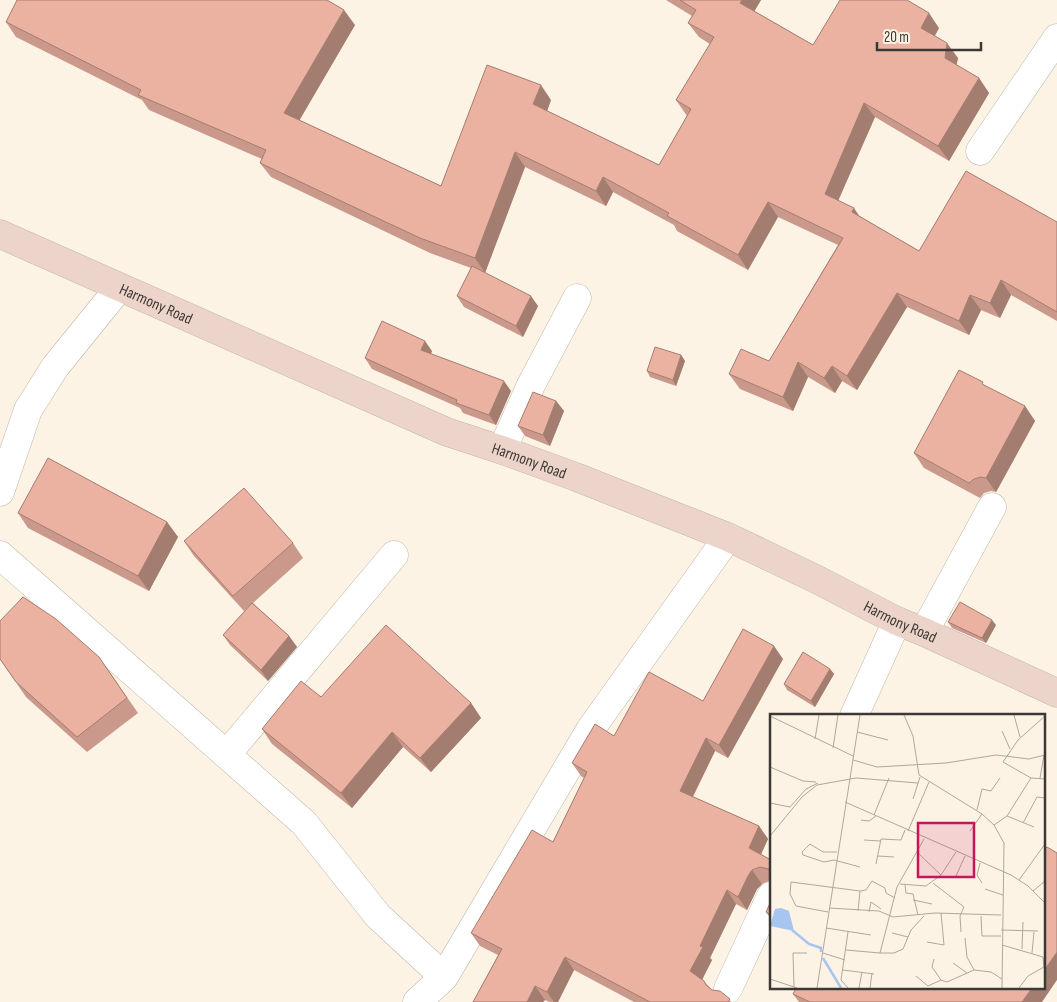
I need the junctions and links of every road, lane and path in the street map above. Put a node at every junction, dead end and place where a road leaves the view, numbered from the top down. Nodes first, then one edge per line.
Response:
1 (1057, 38) edge
2 (980, 151) dead end
3 (0, 234) edge
4 (120, 288) junction
5 (577, 298) dead end
6 (502, 450) junction
7 (0, 492) edge
8 (992, 507) dead end
9 (728, 537) junction
10 (0, 555) edge
11 (394, 555) dead end
12 (897, 622) junction
13 (924, 632) junction
14 (1057, 693) edge
15 (855, 714) edge
16 (227, 754) junction
17 (770, 898) edge
18 (444, 977) junction
19 (728, 989) dead end
20 (417, 1002) edge

1 - 2 street
3 - 4 main road, Harmony Road
4 - 6 main road, Harmony Road
4 - 7 street
5 - 6 street
6 - 9 main road, Harmony Road
8 - 13 street
9 - 12 main road, Harmony Road
9 - 18 street
10 - 16 street
11 - 16 street
12 - 13 main road, Harmony Road
12 - 15 street
13 - 14 main road, Harmony Road
16 - 18 street
17 - 19 street
18 - 20 street

